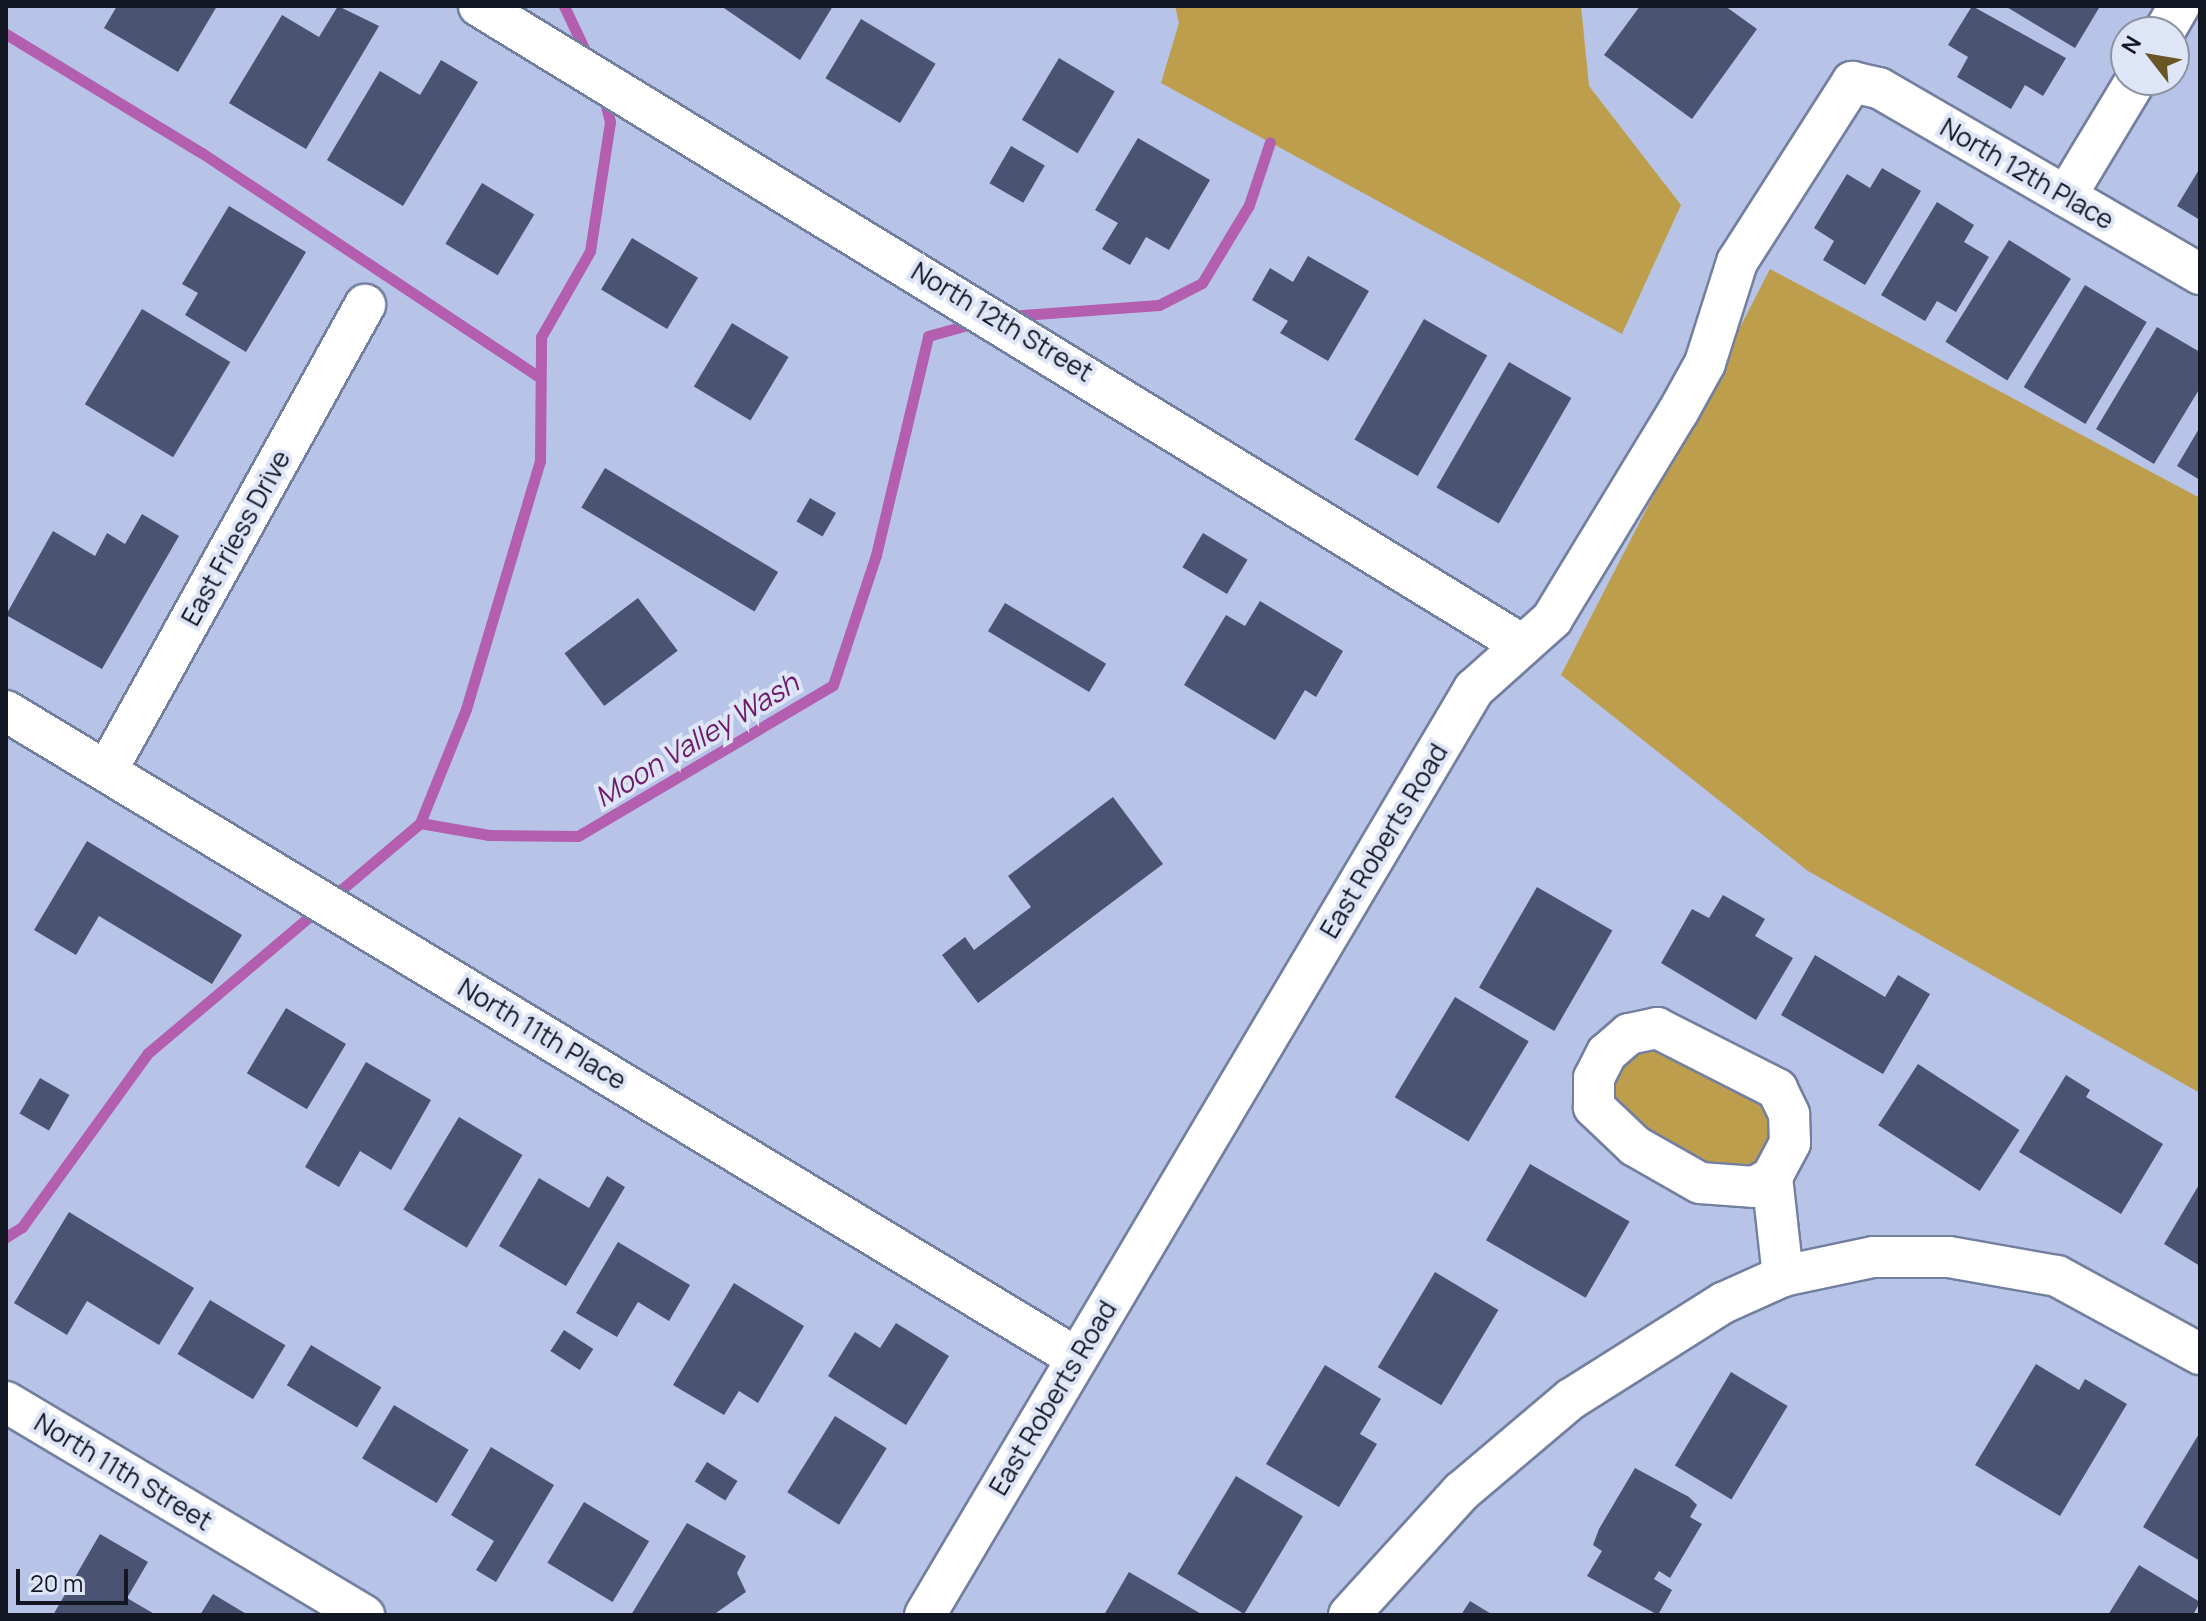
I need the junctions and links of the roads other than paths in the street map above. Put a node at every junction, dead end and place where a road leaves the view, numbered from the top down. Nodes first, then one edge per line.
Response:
1 (479, 6) edge
2 (1852, 82) joint
3 (2126, 96) edge
4 (2066, 196) junction
5 (2200, 274) edge
6 (365, 305) dead end
7 (1521, 644) junction
8 (6, 711) edge
9 (107, 770) junction
10 (1772, 1177) junction
11 (1783, 1276) junction
12 (2200, 1354) edge
13 (1077, 1358) junction
14 (6, 1402) edge
15 (364, 1615) edge
16 (925, 1615) edge
17 (1349, 1615) edge

1 - 7 street, North 12th Street
2 - 4 street, North 12th Place
2 - 7 street, East Roberts Road
3 - 4 street
4 - 5 street, North 12th Place
6 - 9 street, East Friess Drive
7 - 13 street, East Roberts Road
8 - 9 street, North 11th Place
9 - 13 street, North 11th Place
10 - 10 street
10 - 11 street
11 - 12 street
11 - 17 street
13 - 16 street, East Roberts Road
14 - 15 street, North 11th Street

